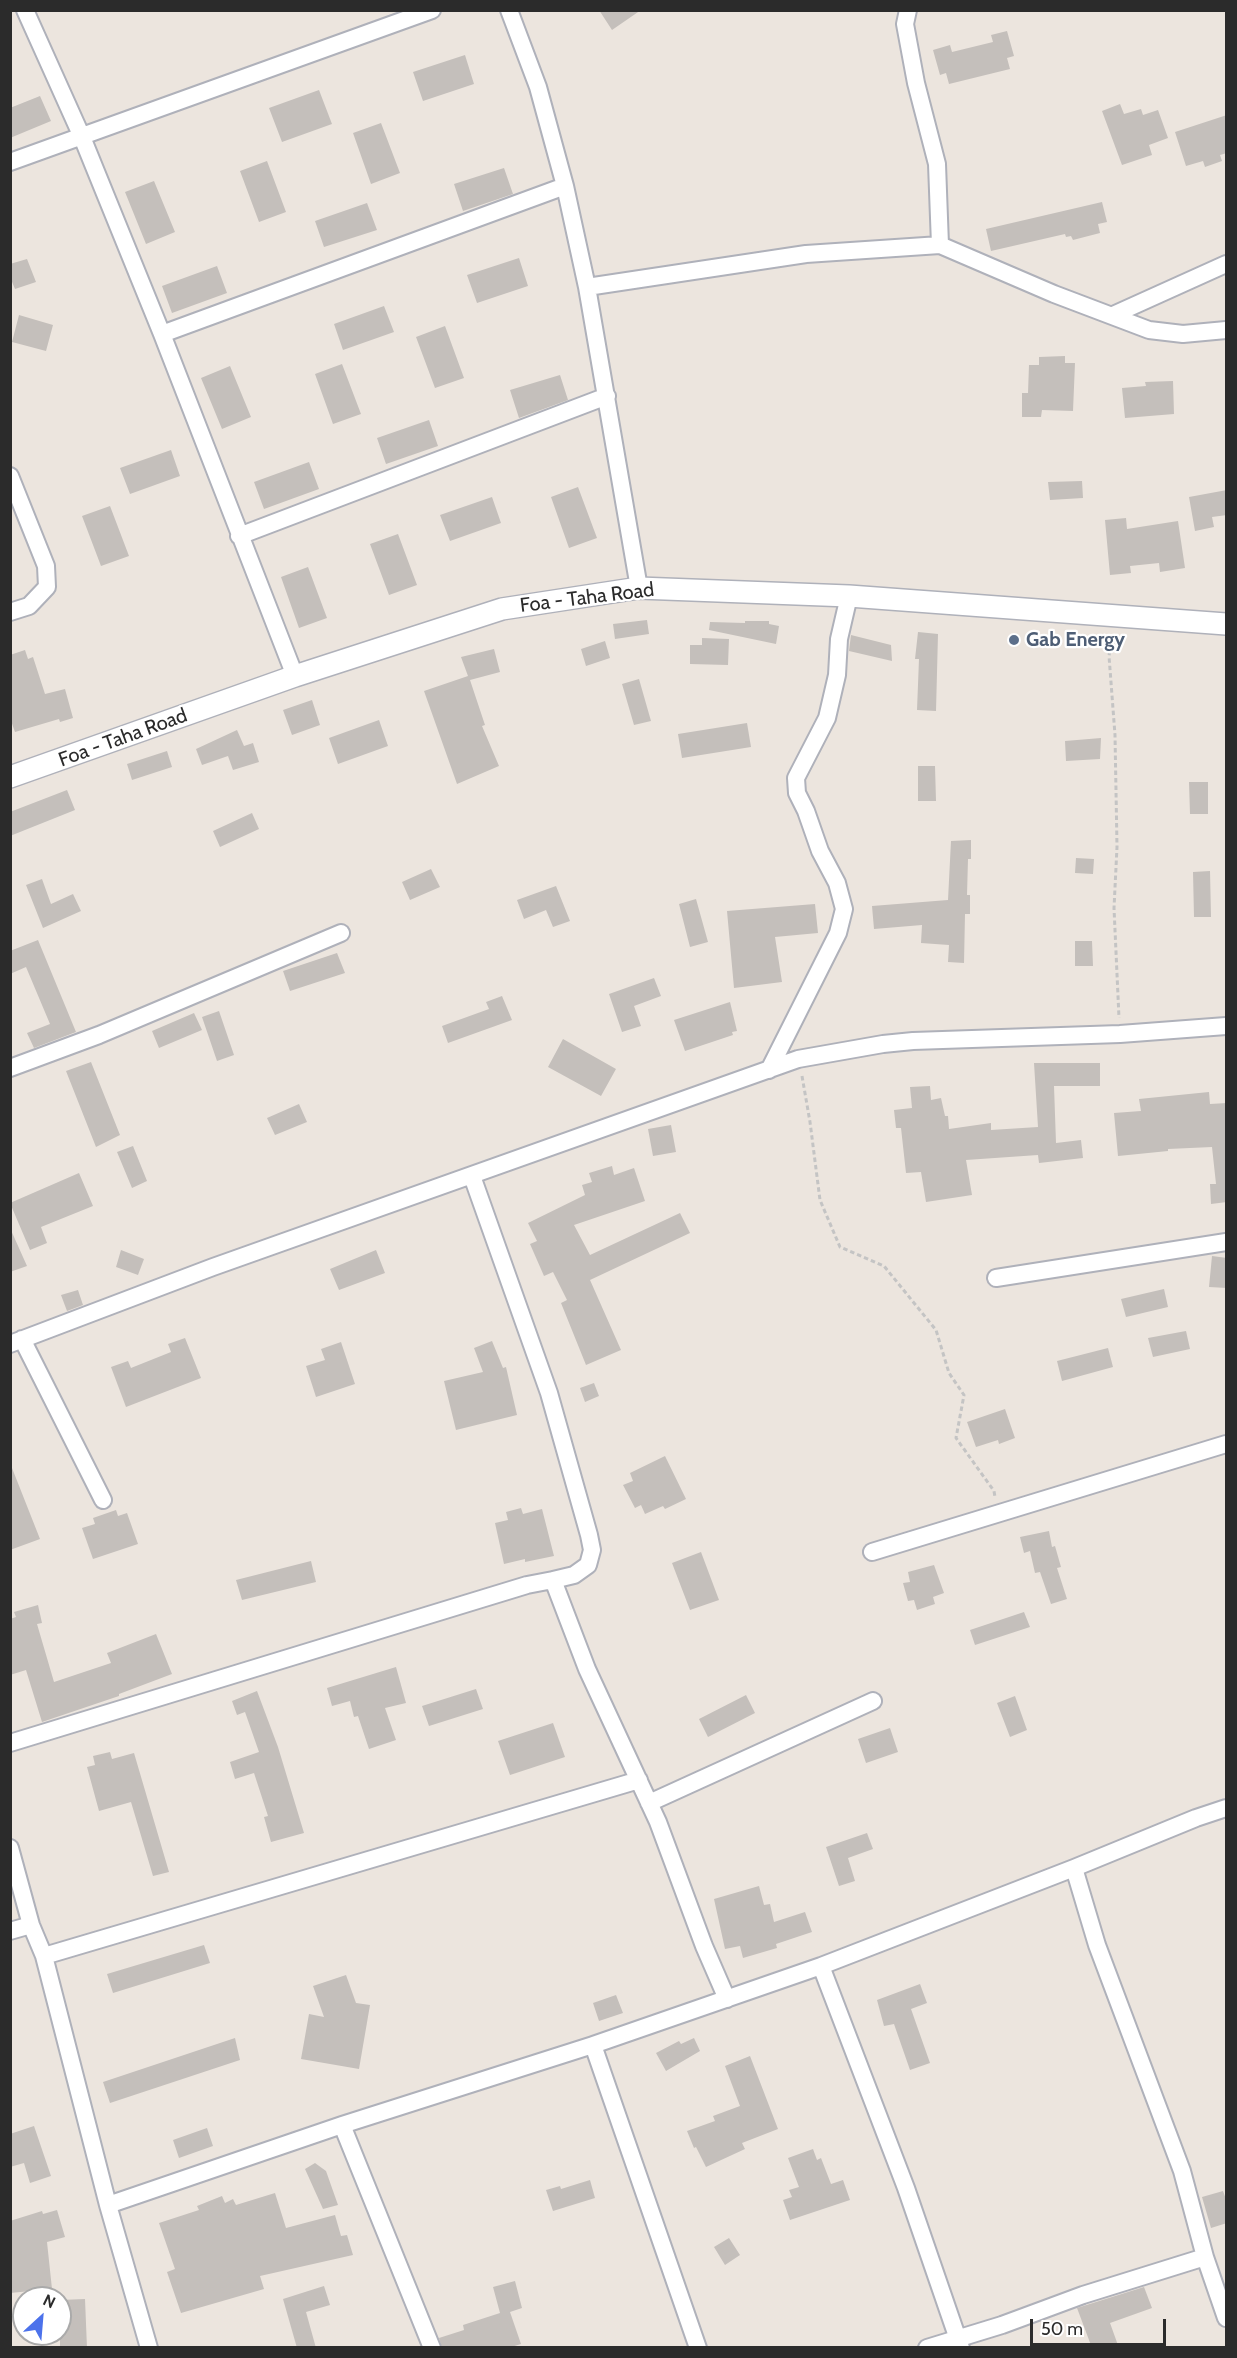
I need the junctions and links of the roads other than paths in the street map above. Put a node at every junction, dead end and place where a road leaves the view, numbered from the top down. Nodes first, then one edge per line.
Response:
1 (25, 10) edge
2 (432, 10) edge
3 (510, 10) edge
4 (908, 10) edge
5 (82, 137) junction
6 (10, 162) edge
7 (565, 186) junction
8 (940, 245) junction
9 (1227, 264) edge
10 (588, 287) junction
11 (1113, 315) junction
12 (1227, 330) edge
13 (162, 334) junction
14 (607, 396) junction
15 (10, 476) edge
16 (239, 536) junction
17 (639, 588) junction
18 (849, 596) junction
19 (10, 612) edge
20 (1227, 624) edge
21 (295, 675) junction
22 (10, 777) edge
23 (341, 933) dead end
24 (1227, 1026) edge
25 (10, 1068) edge
26 (769, 1070) junction
27 (472, 1176) junction
28 (1227, 1242) edge
29 (996, 1278) dead end
30 (16, 1342) edge
31 (1227, 1444) edge
32 (103, 1500) dead end
33 (872, 1552) dead end
34 (553, 1580) junction
35 (873, 1701) dead end
36 (10, 1743) edge
37 (639, 1780) junction
38 (649, 1803) junction
39 (1227, 1808) edge
40 (10, 1848) edge
41 (1074, 1868) junction
42 (31, 1925) junction
43 (10, 1931) edge
44 (44, 1956) junction
45 (821, 1966) junction
46 (727, 1999) junction
47 (593, 2045) junction
48 (342, 2125) junction
49 (108, 2205) junction
50 (1205, 2257) junction
51 (1227, 2318) edge
52 (959, 2343) edge
53 (149, 2348) edge
54 (432, 2348) edge
55 (698, 2348) edge
56 (927, 2348) edge

1 - 5 street
2 - 5 street
3 - 7 street
4 - 8 street
5 - 6 street
5 - 13 street
7 - 10 street
7 - 13 street
8 - 10 street
8 - 11 street
9 - 11 street
10 - 14 street
11 - 12 street
13 - 16 street
14 - 16 street
14 - 17 street
15 - 19 street
16 - 21 street
17 - 18 street, Foa - Taha Road
17 - 21 street, Foa - Taha Road
18 - 20 street, Foa - Taha Road
18 - 26 street
21 - 22 street, Foa - Taha Road
23 - 25 street
24 - 26 street
26 - 27 street
27 - 30 street
27 - 34 street
28 - 29 street
30 - 32 street
31 - 33 street
34 - 36 street
34 - 37 street
35 - 38 street
37 - 38 street
37 - 44 street
38 - 46 street
39 - 41 street
40 - 42 street
41 - 45 street
41 - 50 street
42 - 43 street
42 - 44 street
44 - 49 street
45 - 46 street
45 - 52 street
46 - 47 street
47 - 48 street
47 - 55 street
48 - 49 street
48 - 54 street
49 - 53 street
50 - 51 street
50 - 52 street
52 - 56 street

